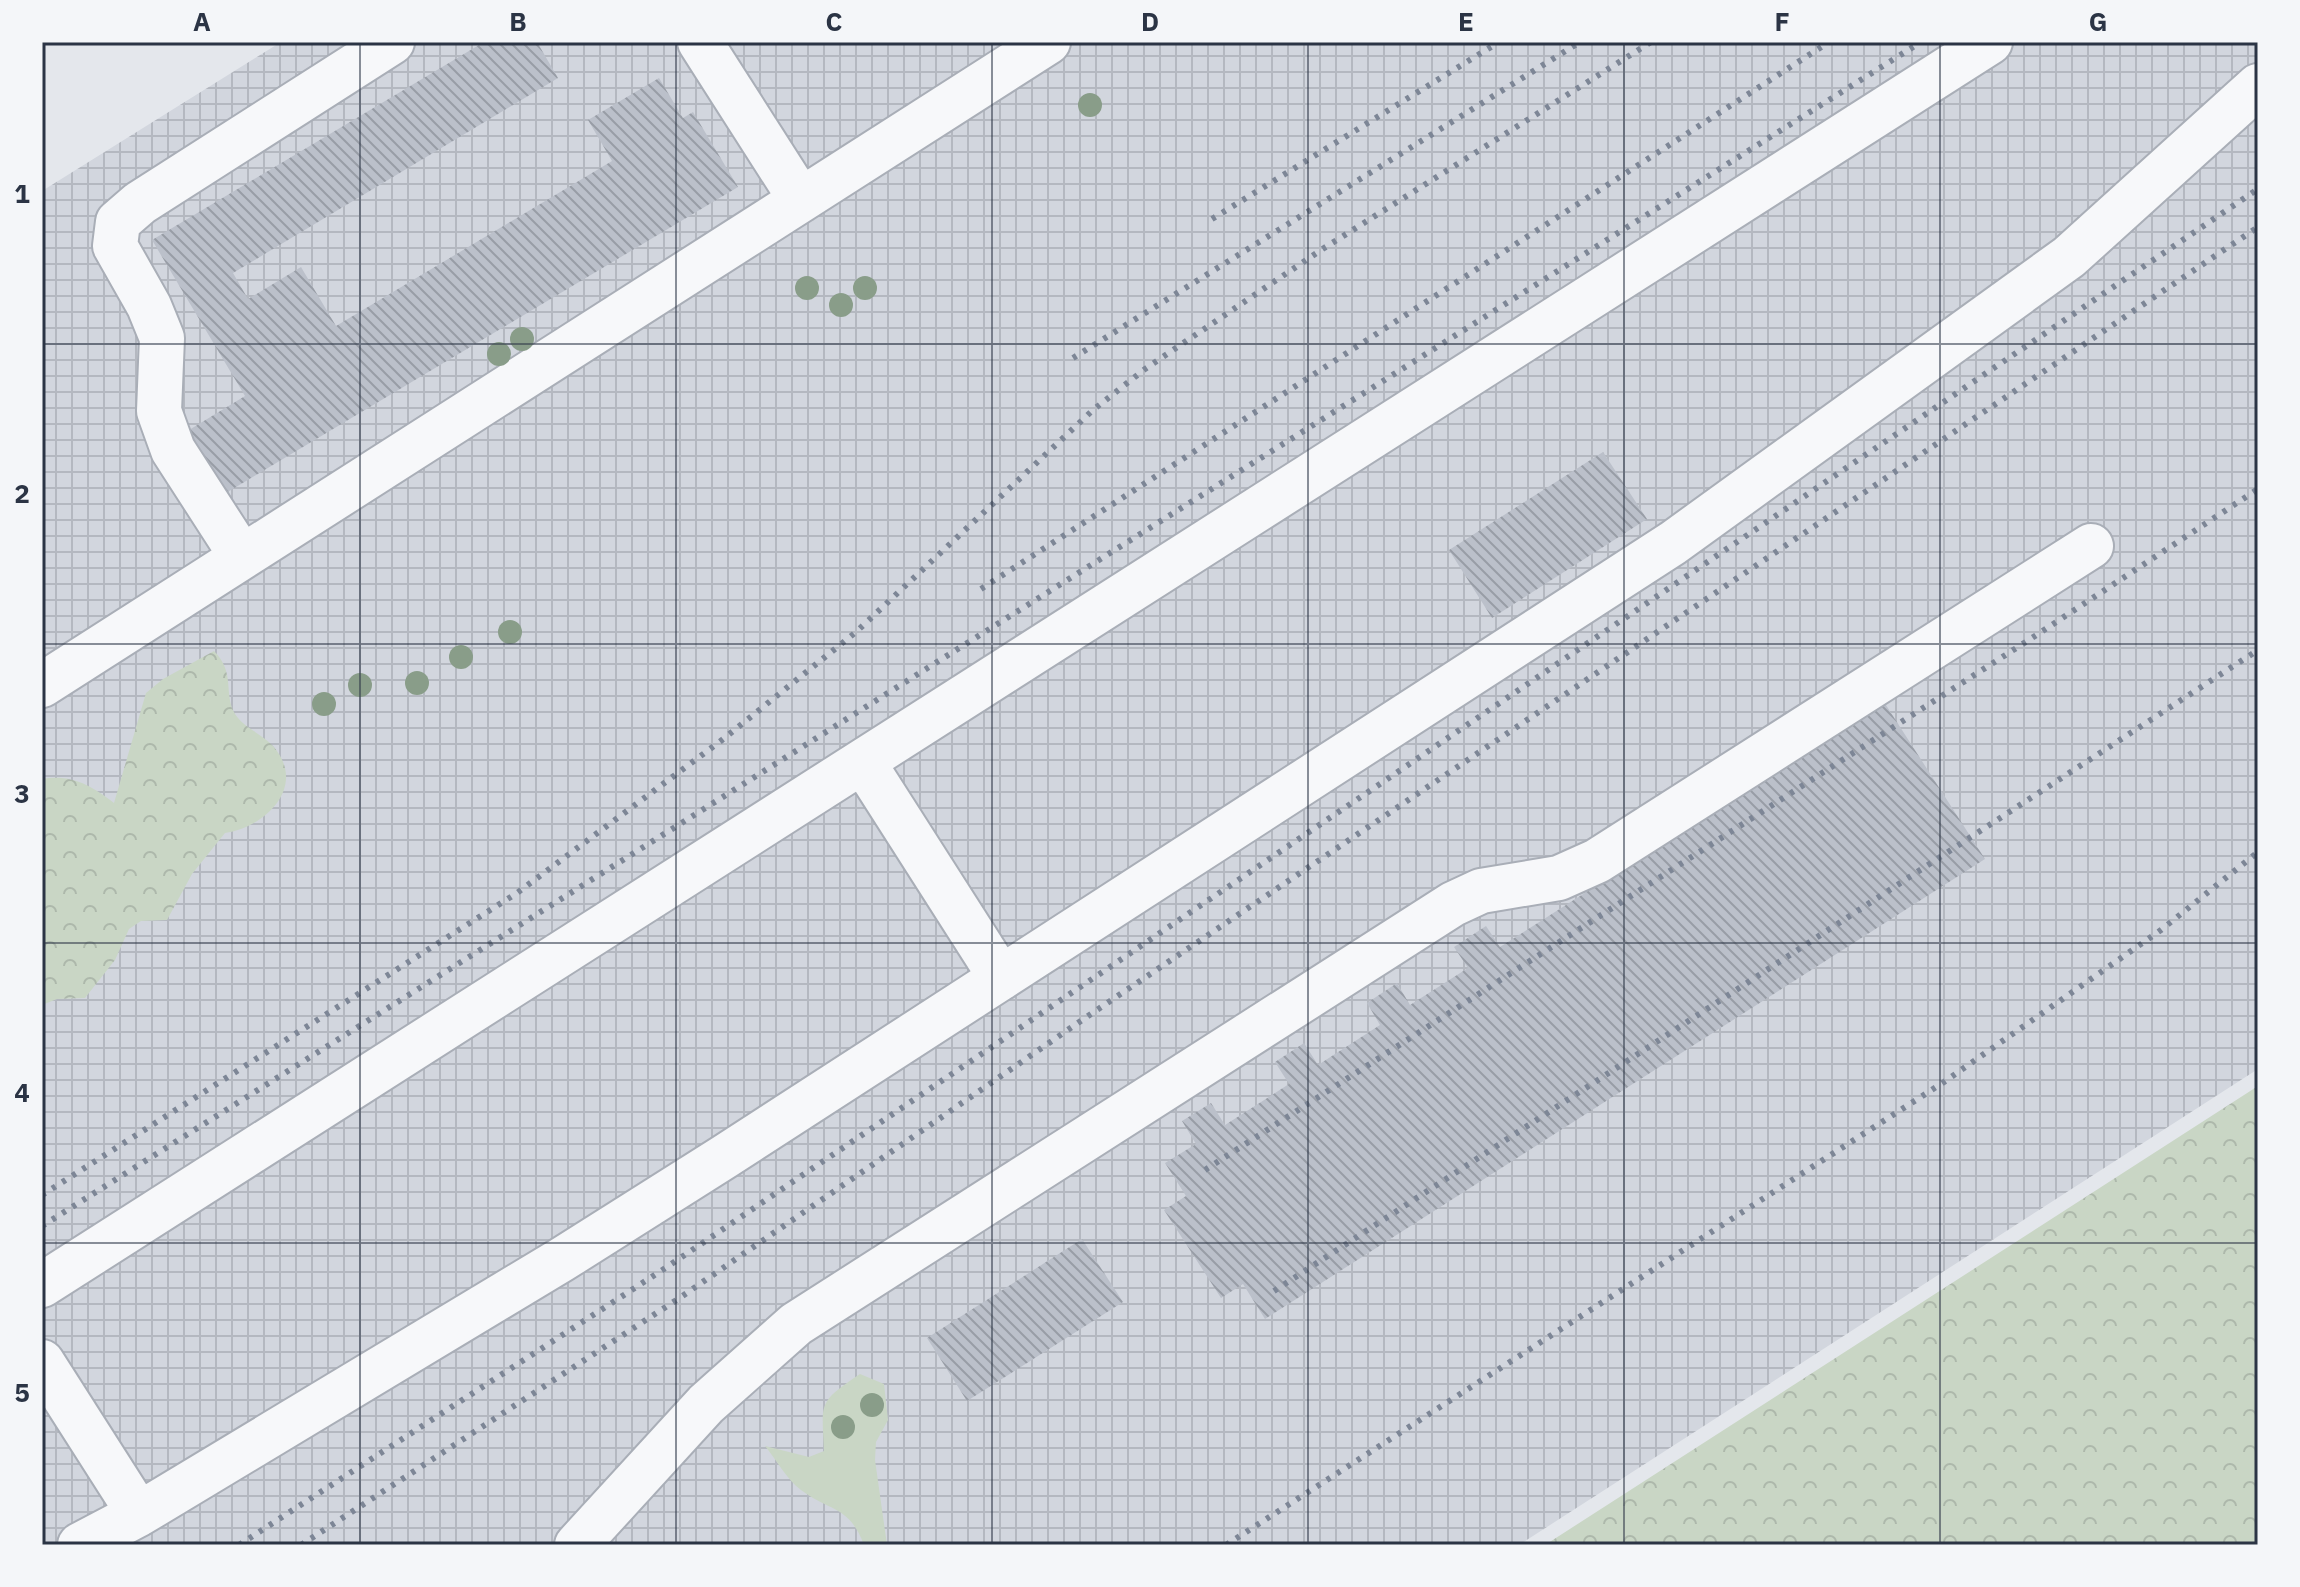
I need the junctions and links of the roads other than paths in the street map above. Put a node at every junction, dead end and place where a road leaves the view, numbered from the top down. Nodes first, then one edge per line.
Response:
1 (392, 42) edge
2 (700, 42) edge
3 (1048, 42) edge
4 (1990, 42) edge
5 (2258, 86) edge
6 (801, 200) junction
7 (2091, 546) dead end
8 (242, 557) junction
9 (42, 685) edge
10 (863, 762) junction
11 (1001, 978) junction
12 (42, 1285) edge
13 (42, 1362) edge
14 (139, 1514) junction
15 (80, 1545) edge
16 (577, 1545) edge

1 - 8 lane
2 - 6 lane
3 - 6 lane
4 - 10 lane
5 - 11 lane
6 - 8 lane
7 - 16 lane
8 - 9 lane
10 - 11 lane
10 - 12 lane
11 - 14 lane
13 - 14 lane
14 - 15 lane

